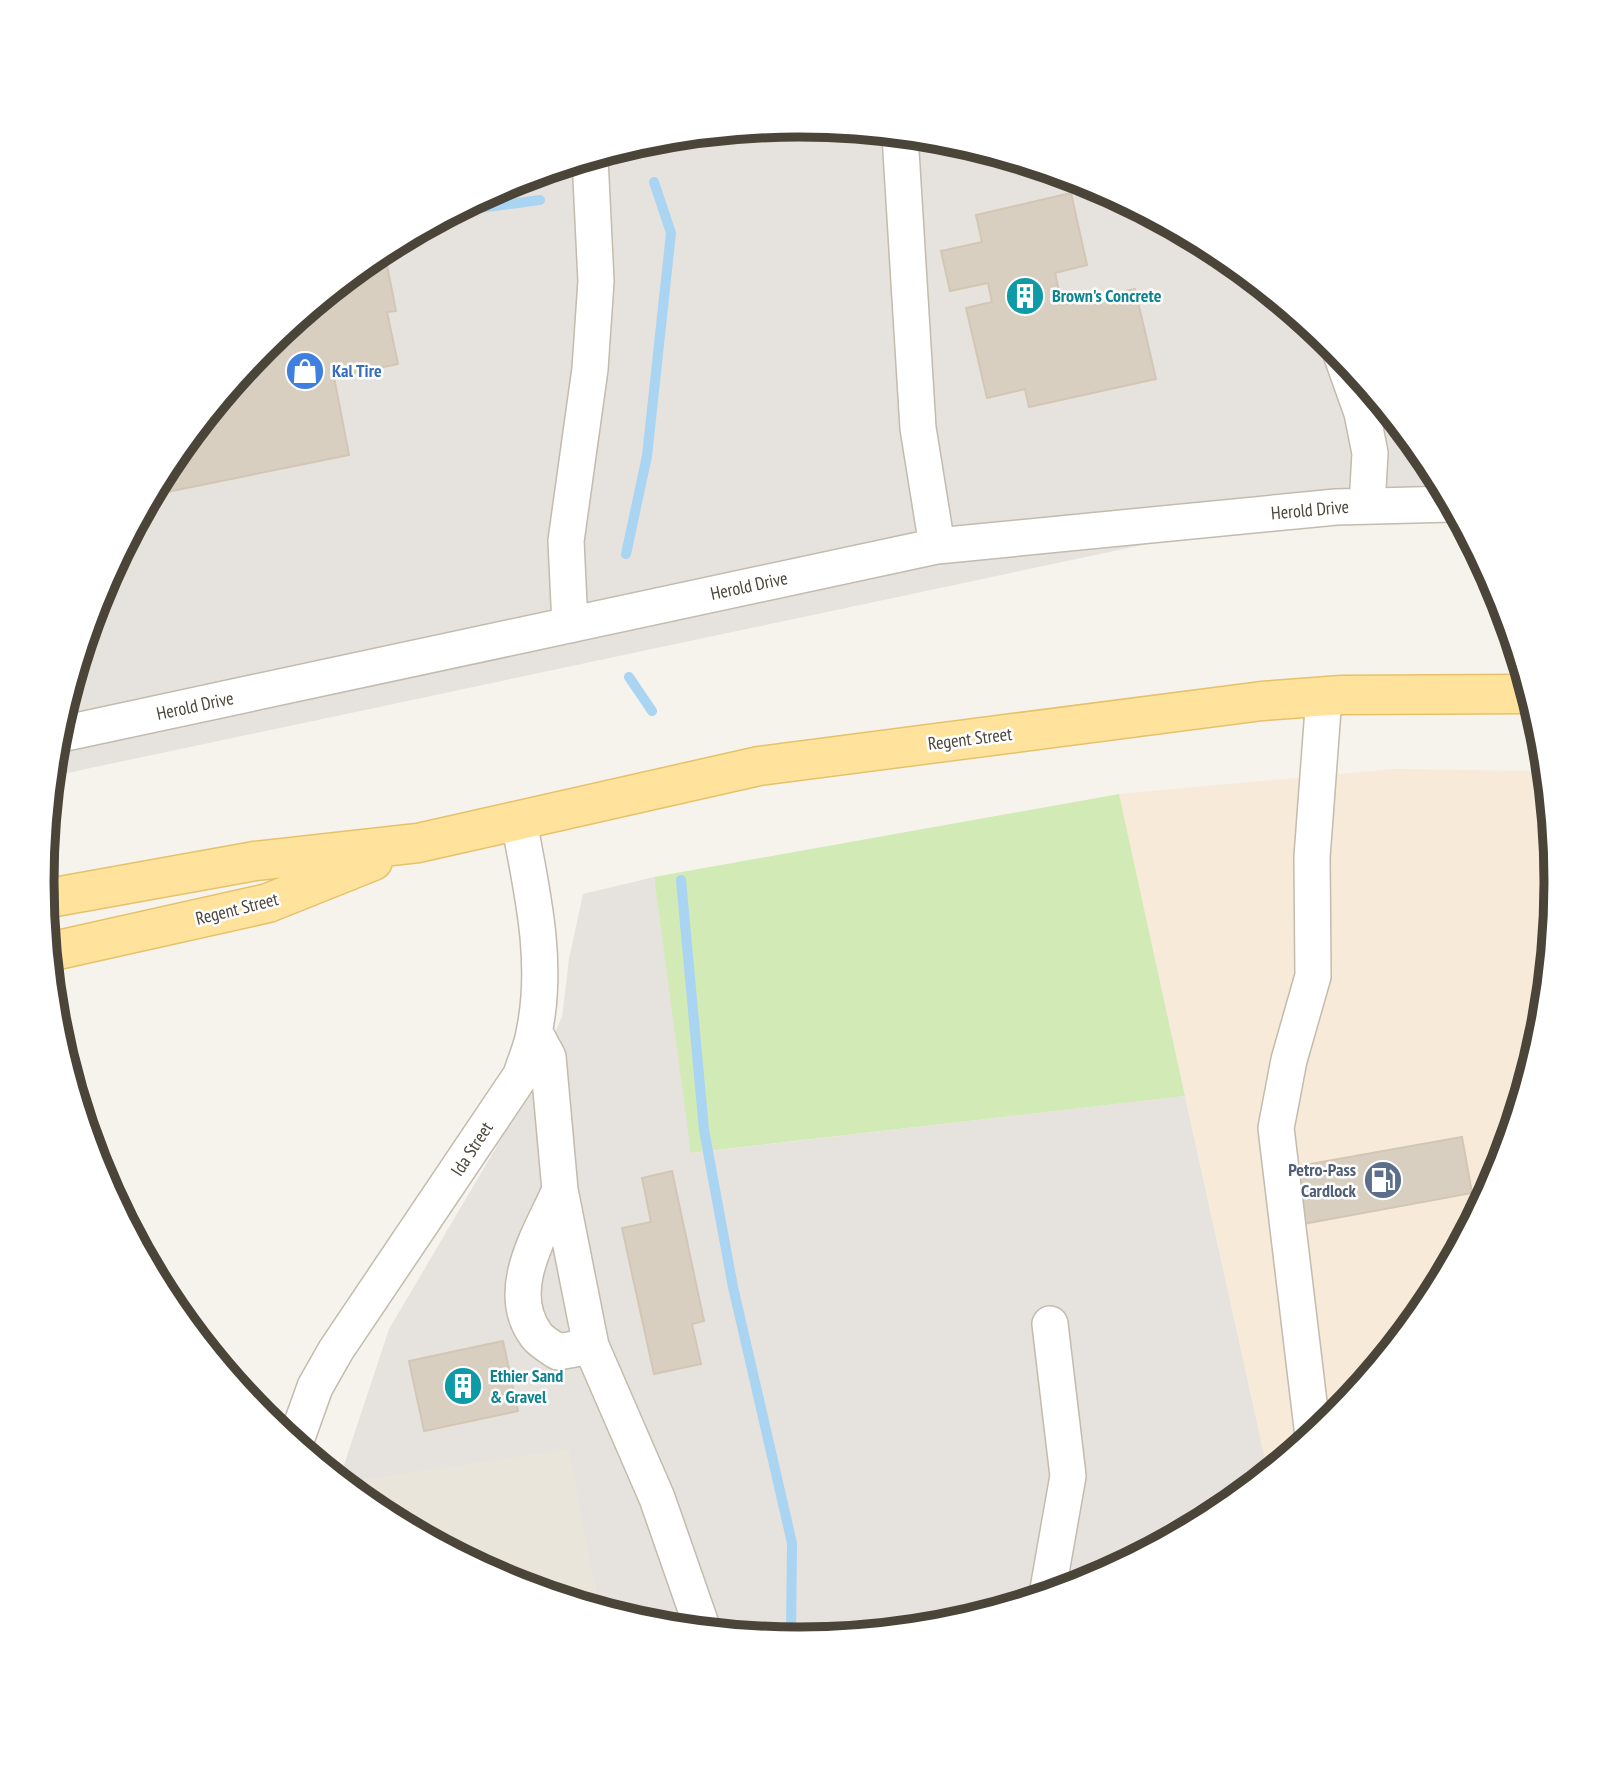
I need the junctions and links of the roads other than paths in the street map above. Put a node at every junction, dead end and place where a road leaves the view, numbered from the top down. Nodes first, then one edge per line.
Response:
1 (901, 145) edge
2 (590, 168) edge
3 (1351, 382) edge
4 (1441, 504) edge
5 (1367, 506) junction
6 (937, 546) junction
7 (570, 625) junction
8 (1520, 694) edge
9 (1324, 696) junction
10 (70, 733) edge
11 (519, 822) junction
12 (418, 843) junction
13 (55, 897) edge
14 (58, 950) edge
15 (534, 1033) junction
16 (560, 1190) junction
17 (1049, 1324) dead end
18 (591, 1346) junction
19 (1311, 1423) edge
20 (298, 1434) edge
21 (1049, 1584) edge
22 (700, 1621) edge

1 - 6 street
2 - 7 street
3 - 5 street
4 - 5 street, Herold Drive
5 - 6 street, Herold Drive
6 - 7 street, Herold Drive
7 - 10 street, Herold Drive
8 - 9 main road, Regent Street
9 - 11 main road, Regent Street
9 - 19 street
11 - 12 main road, Regent Street
11 - 15 street, Ida Street
12 - 13 main road, Regent Street
12 - 14 main road, Regent Street
15 - 16 street
15 - 20 street, Ida Street
16 - 18 street
16 - 18 street
17 - 21 street
18 - 22 street

